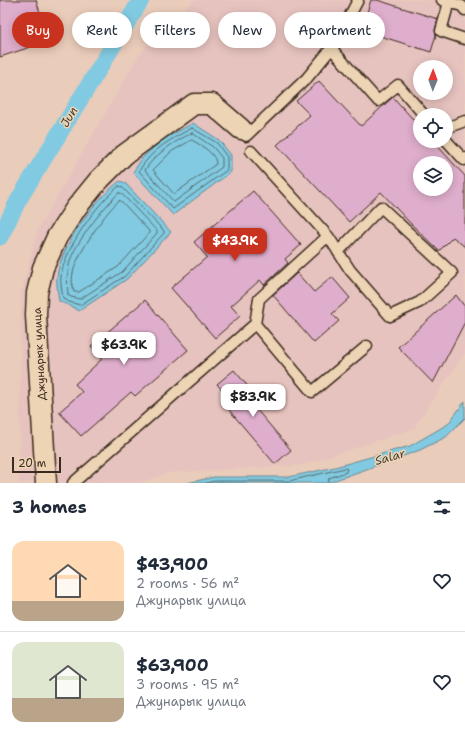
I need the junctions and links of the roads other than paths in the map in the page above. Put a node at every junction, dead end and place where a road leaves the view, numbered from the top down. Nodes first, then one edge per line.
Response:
1 (358, 0) edge
2 (446, 1) edge
3 (465, 10) edge
4 (352, 12) edge
5 (465, 39) edge
6 (331, 48) joint
7 (418, 108) edge
8 (465, 121) edge
9 (453, 125) edge
10 (241, 129) joint
11 (453, 148) edge
12 (251, 151) dead end
13 (465, 158) edge
14 (328, 236) junction
15 (338, 252) junction
16 (255, 324) junction
17 (367, 346) dead end
18 (46, 483) edge
19 (73, 483) edge

1 - 4 lane
2 - 3 lane
2 - 5 lane
6 - 7 lane
6 - 10 lane
8 - 9 lane
10 - 18 street, Джунарык улица
11 - 13 lane
12 - 14 lane
14 - 15 lane
14 - 16 lane
15 - 15 lane
16 - 17 lane
16 - 19 lane

